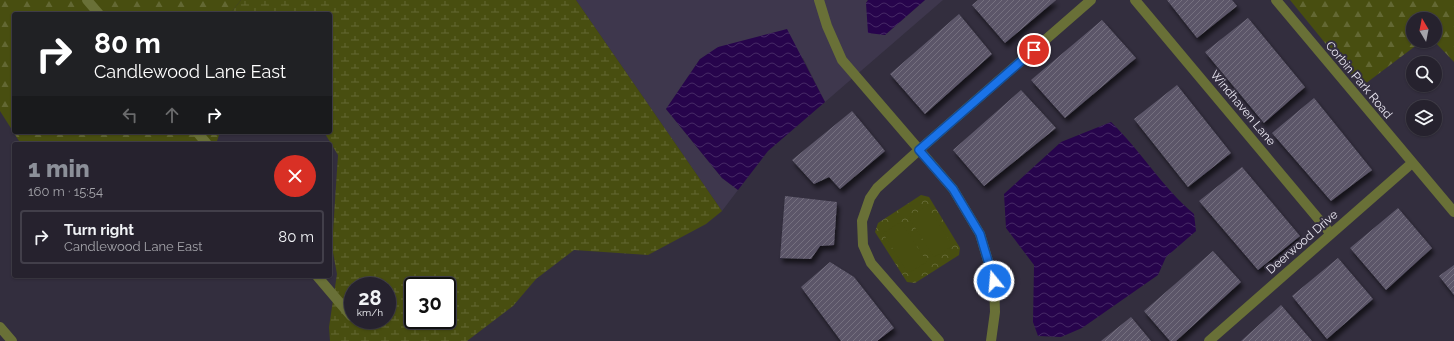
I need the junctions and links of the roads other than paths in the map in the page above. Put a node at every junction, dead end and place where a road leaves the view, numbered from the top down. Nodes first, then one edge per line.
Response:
1 (87, 0) edge
2 (819, 0) edge
3 (1091, 0) edge
4 (1135, 0) edge
5 (1276, 0) edge
6 (97, 12) edge
7 (199, 134) edge
8 (205, 142) edge
9 (919, 150) junction
10 (1412, 164) junction
11 (1454, 212) edge
12 (1331, 234) junction
13 (319, 278) edge
14 (344, 308) edge
15 (0, 327) edge
16 (12, 341) edge
17 (939, 341) edge
18 (991, 341) edge
19 (1209, 341) edge

1 - 6 street
2 - 9 street
3 - 9 street
4 - 12 street, Windhaven Lane
5 - 10 street, Corbin Park Road
7 - 8 street
9 - 17 street
9 - 18 street
10 - 11 street, Corbin Park Road
10 - 12 street, Deerwood Drive
12 - 19 street, Deerwood Drive
13 - 14 street
15 - 16 street

